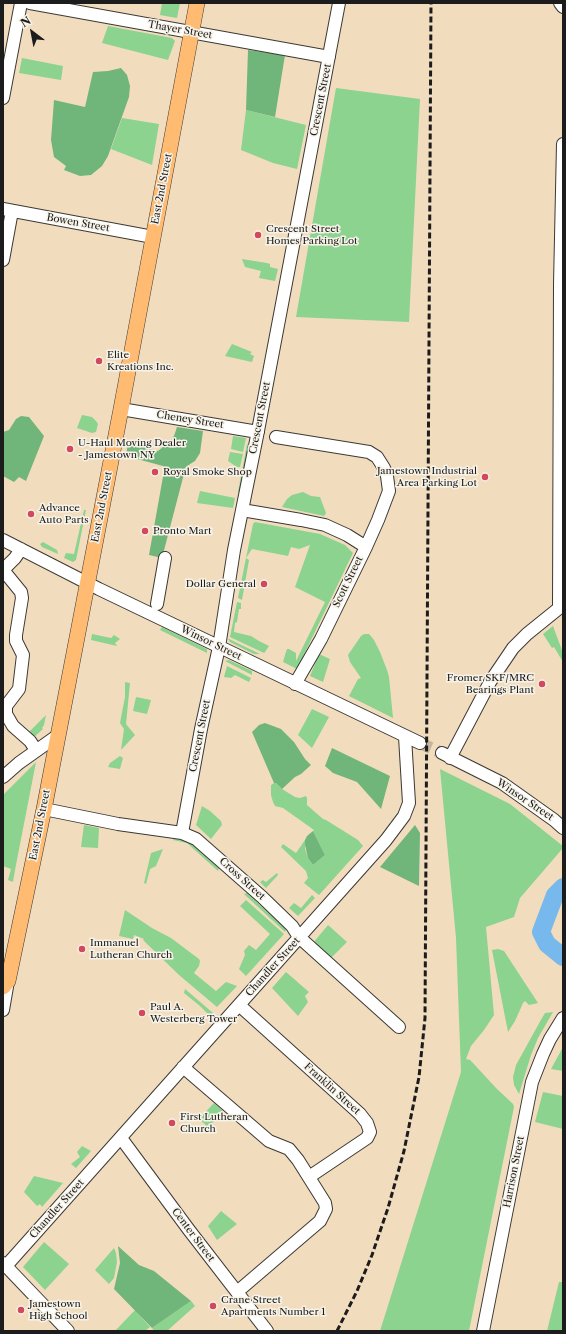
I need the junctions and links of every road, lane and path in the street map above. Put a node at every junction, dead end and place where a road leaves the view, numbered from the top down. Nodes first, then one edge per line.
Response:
1 (21, 3) edge
2 (30, 3) edge
3 (197, 3) edge
4 (339, 3) edge
5 (560, 3) edge
6 (563, 7) edge
7 (191, 32) junction
8 (329, 57) junction
9 (3, 98) edge
10 (563, 144) edge
11 (7, 210) edge
12 (153, 237) junction
13 (3, 260) edge
14 (121, 409) junction
15 (258, 432) junction
16 (276, 437) dead end
17 (242, 510) junction
18 (3, 540) edge
19 (366, 547) junction
20 (20, 549) junction
21 (165, 558) dead end
22 (3, 570) edge
23 (88, 584) junction
24 (157, 604) dead end
25 (561, 606) edge
26 (219, 647) junction
27 (295, 684) junction
28 (57, 736) junction
29 (405, 737) junction
30 (420, 743) tunnel mouth
31 (36, 750) junction
32 (3, 777) edge
33 (44, 809) junction
34 (563, 828) edge
35 (182, 833) junction
36 (300, 938) junction
37 (6, 984) edge
38 (239, 1005) junction
39 (3, 1010) edge
40 (563, 1018) edge
41 (399, 1027) dead end
42 (183, 1067) junction
43 (121, 1138) junction
44 (309, 1177) junction
45 (5, 1264) edge
46 (237, 1292) junction
47 (68, 1331) edge
48 (267, 1331) edge
49 (483, 1331) edge

1 - 9 street
2 - 7 street, Thayer Street
3 - 7 main road, East 2nd Street
4 - 8 street, Crescent Street
5 - 6 street
7 - 8 street, Thayer Street
7 - 12 main road, East 2nd Street
8 - 15 street, Crescent Street
10 - 25 street
11 - 12 street, Bowen Street
11 - 13 street
12 - 14 main road, East 2nd Street
14 - 15 street, Cheney Street
14 - 23 main road, East 2nd Street
15 - 17 street, Crescent Street
16 - 19 street, Scott Street
17 - 19 street
17 - 26 street, Crescent Street
18 - 20 street, Winsor Street
19 - 27 street, Scott Street
20 - 22 street
20 - 23 street, Winsor Street
21 - 24 street
22 - 31 street
23 - 26 street, Winsor Street
23 - 28 main road, East 2nd Street
25 - 34 street, Winsor Street
26 - 27 street, Winsor Street
26 - 35 street, Crescent Street
27 - 29 street, Winsor Street
28 - 31 street
28 - 33 main road, East 2nd Street
29 - 30 street, Winsor Street
29 - 36 street, Chandler Street
31 - 32 street
33 - 35 street, Cross Street
33 - 37 main road, East 2nd Street
35 - 36 street, Cross Street
36 - 38 street, Chandler Street
36 - 41 street, Cross Street
37 - 39 street, East 2nd Street
38 - 42 street, Chandler Street
38 - 44 street, Franklin Street
40 - 49 street, Harrison Street
42 - 43 street, Chandler Street
42 - 44 street
43 - 45 street, Chandler Street
43 - 46 street, Center Street
44 - 46 street
45 - 47 street
46 - 48 street, Center Street

